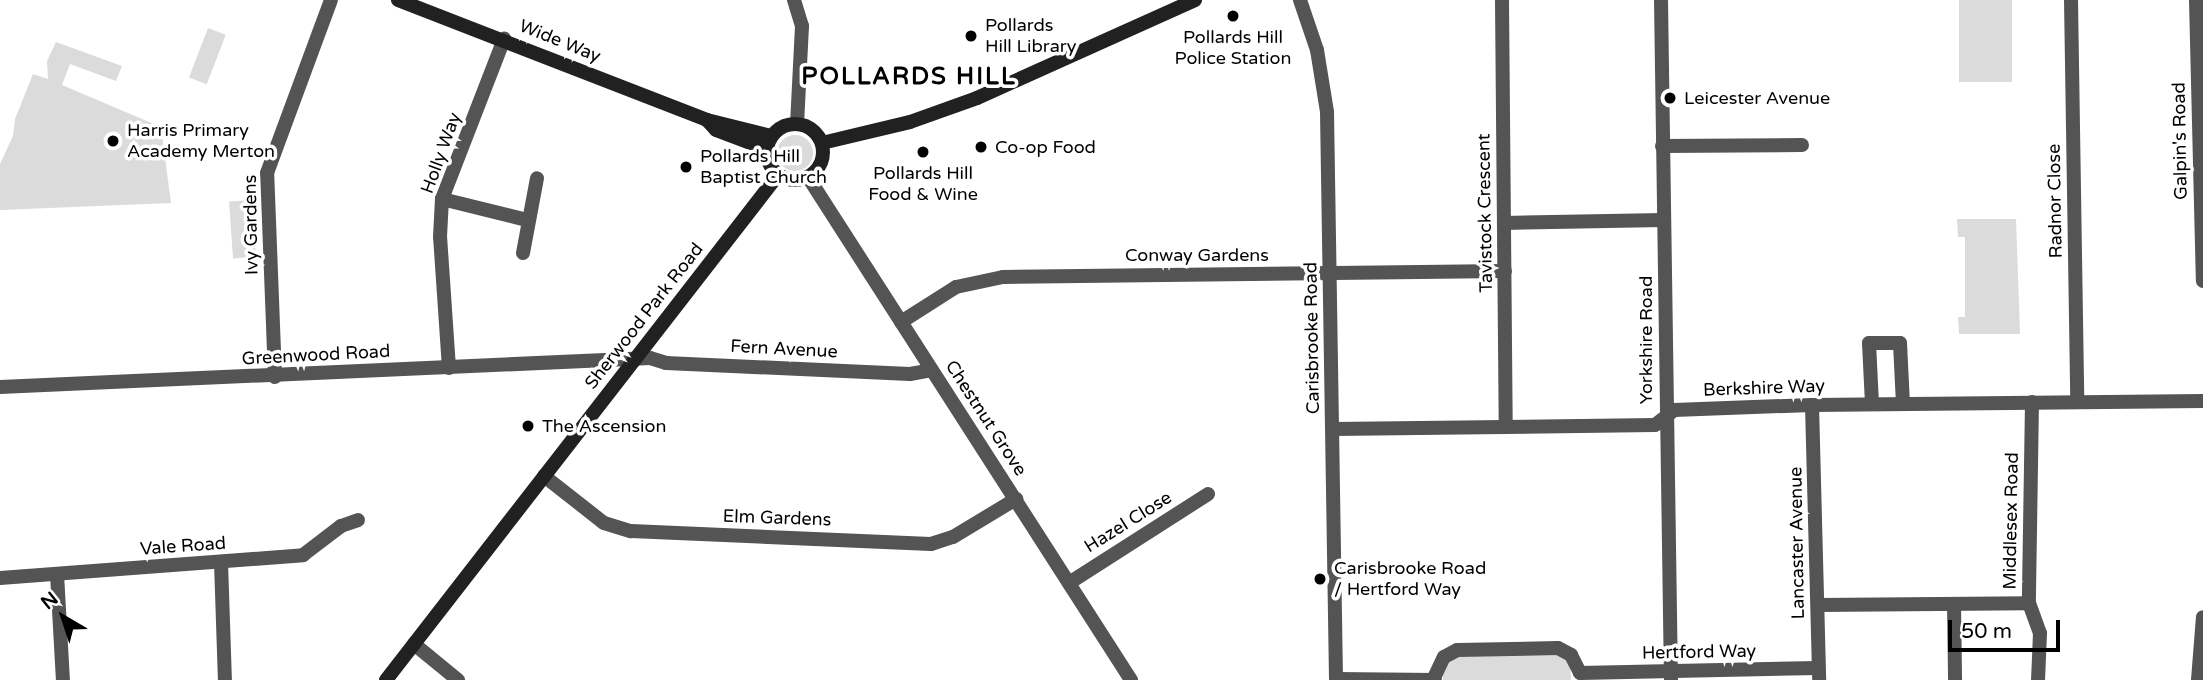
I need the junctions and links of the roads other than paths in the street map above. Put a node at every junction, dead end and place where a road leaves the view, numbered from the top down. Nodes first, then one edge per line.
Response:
1 (331, 0) edge
2 (398, 0) edge
3 (794, 0) edge
4 (1195, 0) edge
5 (1300, 0) edge
6 (1502, 0) edge
7 (1661, 0) edge
8 (2071, 0) edge
9 (2196, 0) edge
10 (504, 39) junction
11 (797, 124) junction
12 (769, 142) junction
13 (822, 144) junction
14 (1802, 145) dead end
15 (1662, 146) junction
16 (778, 175) junction
17 (808, 177) junction
18 (537, 178) dead end
19 (442, 199) junction
20 (527, 220) junction
21 (1664, 220) junction
22 (1504, 223) junction
23 (523, 253) dead end
24 (1505, 271) junction
25 (1331, 274) junction
26 (2203, 281) edge
27 (901, 321) junction
28 (635, 360) junction
29 (449, 368) junction
30 (932, 370) junction
31 (275, 377) junction
32 (0, 387) edge
33 (2077, 401) junction
34 (2203, 401) edge
35 (2032, 402) junction
36 (1872, 404) junction
37 (1903, 404) junction
38 (1812, 405) junction
39 (1665, 417) junction
40 (1506, 426) junction
41 (1333, 429) junction
42 (544, 476) junction
43 (1208, 495) dead end
44 (1016, 499) junction
45 (358, 520) dead end
46 (221, 562) junction
47 (57, 574) junction
48 (0, 578) edge
49 (1069, 583) junction
50 (2029, 603) junction
51 (1954, 604) junction
52 (1818, 605) junction
53 (2203, 617) edge
54 (414, 644) junction
55 (1819, 674) edge
56 (1671, 676) edge
57 (1579, 677) edge
58 (1336, 679) edge
59 (1435, 679) edge
60 (63, 680) edge
61 (225, 680) edge
62 (386, 680) edge
63 (458, 680) edge
64 (1131, 680) edge
65 (1955, 680) edge
66 (2038, 680) edge
67 (2198, 680) edge

1 - 31 street, Ivy Gardens
2 - 10 street, Wide Way
3 - 11 street
4 - 13 street
5 - 25 street, Carisbrooke Road
6 - 22 street, Tavistock Crescent
7 - 15 street, Yorkshire Road
8 - 33 street, Radnor Close
9 - 26 street, Galpin's Road
10 - 12 street, Wide Way
10 - 19 street, Holly Way
11 - 12 street
11 - 13 street
12 - 16 street
13 - 17 street
14 - 15 street
15 - 21 street, Yorkshire Road
16 - 17 street
16 - 28 street, Sherwood Park Road
17 - 27 street, Chestnut Grove
18 - 20 street
19 - 20 street
19 - 29 street, Holly Way
20 - 23 street
21 - 22 street
21 - 39 street, Yorkshire Road
22 - 24 street, Tavistock Crescent
24 - 25 street, Conway Gardens
24 - 40 street, Tavistock Crescent
25 - 27 street, Conway Gardens
25 - 41 street, Carisbrooke Road
27 - 30 street, Chestnut Grove
28 - 29 street, Greenwood Road
28 - 30 street, Fern Avenue
28 - 42 street, Sherwood Park Road
29 - 31 street, Greenwood Road
30 - 44 street, Chestnut Grove
31 - 32 street, Greenwood Road
33 - 34 street, Berkshire Way
33 - 35 street, Berkshire Way
35 - 37 street, Berkshire Way
35 - 50 street, Middlesex Road
36 - 37 street, Berkshire Way
36 - 37 street
36 - 38 street, Berkshire Way
38 - 39 street, Berkshire Way
38 - 52 street, Lancaster Avenue
39 - 40 street, Berkshire Way
39 - 56 street, Yorkshire Road
40 - 41 street, Berkshire Way
41 - 58 street, Carisbrooke Road
42 - 44 street, Elm Gardens
42 - 54 street, Sherwood Park Road
43 - 49 street, Hazel Close
44 - 49 street, Chestnut Grove
45 - 46 street, Vale Road
46 - 47 street, Vale Road
46 - 61 street
47 - 48 street, Vale Road
47 - 60 street
49 - 64 street, Chestnut Grove
50 - 51 street
50 - 66 street, Middlesex Road
51 - 52 street
51 - 65 street
52 - 55 street, Lancaster Avenue
53 - 67 street
54 - 62 street, Sherwood Park Road
54 - 63 street
55 - 56 street, Hertford Way
56 - 57 street, Hertford Way
57 - 59 street, Hertford Way
58 - 59 street, Hertford Way

